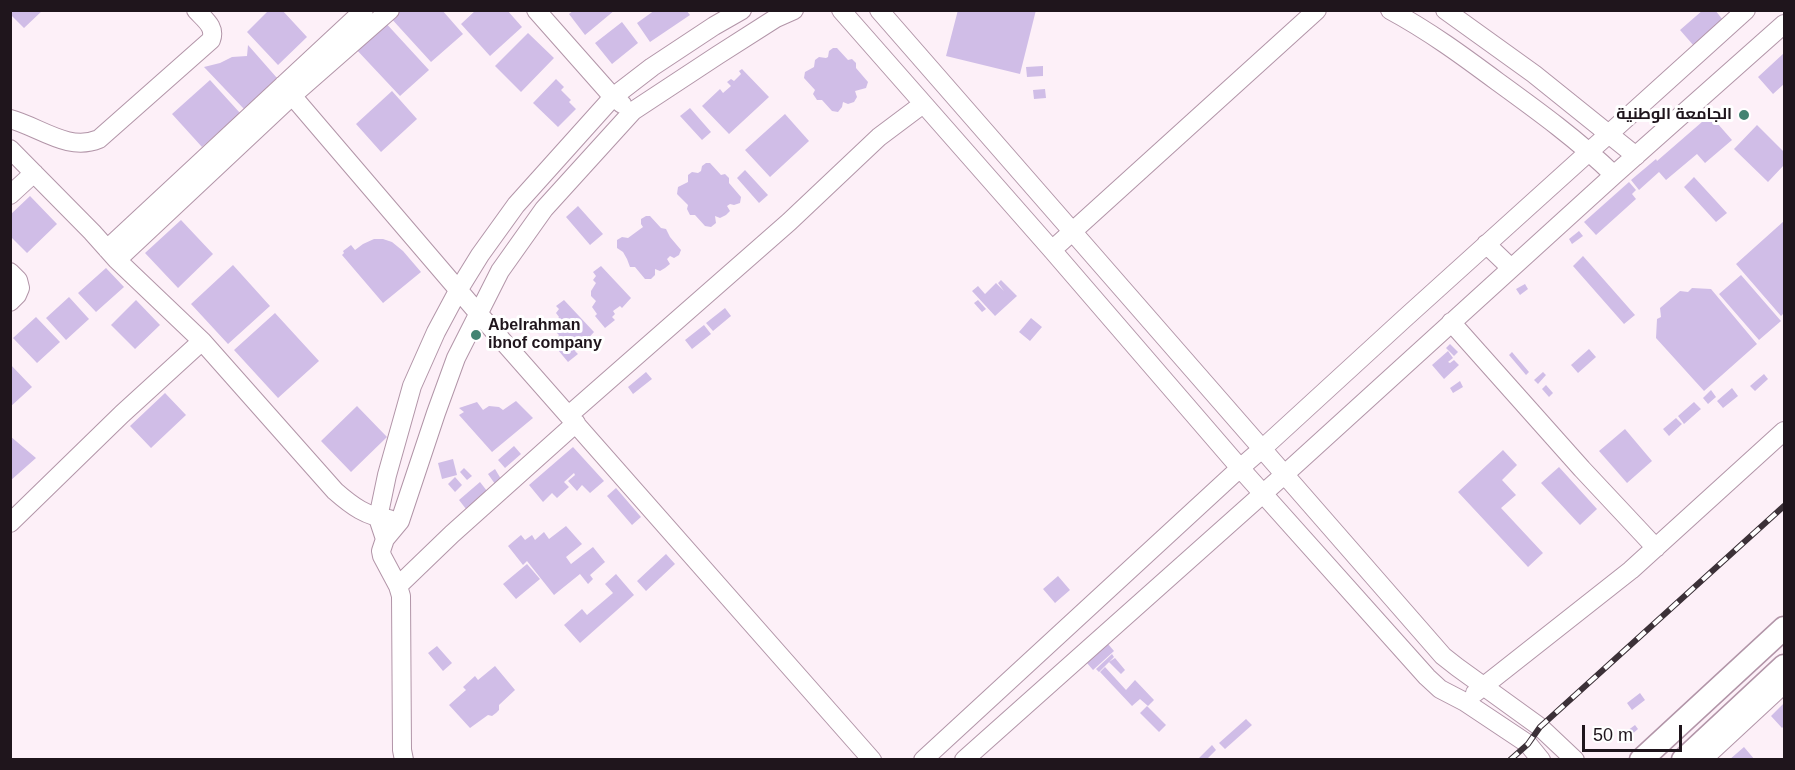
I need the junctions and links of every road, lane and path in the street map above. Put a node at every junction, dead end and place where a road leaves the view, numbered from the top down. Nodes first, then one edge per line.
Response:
1 (196, 10) edge
2 (364, 10) edge
3 (390, 10) edge
4 (536, 10) edge
5 (742, 10) edge
6 (794, 10) edge
7 (841, 10) edge
8 (879, 10) edge
9 (1317, 10) edge
10 (1390, 10) edge
11 (1746, 10) edge
12 (1447, 11) edge
13 (1785, 24) edge
14 (288, 90) junction
15 (613, 97) junction
16 (923, 104) junction
17 (633, 111) junction
18 (10, 119) edge
19 (1610, 133) junction
20 (10, 149) edge
21 (1589, 151) junction
22 (1636, 156) junction
23 (34, 173) junction
24 (1614, 175) junction
25 (10, 195) edge
26 (1074, 232) junction
27 (1486, 244) junction
28 (1052, 250) junction
29 (112, 255) junction
30 (1511, 268) junction
31 (10, 272) edge
32 (459, 289) junction
33 (10, 302) edge
34 (478, 313) junction
35 (1451, 322) junction
36 (202, 341) junction
37 (572, 419) junction
38 (1785, 431) edge
39 (1262, 449) junction
40 (1240, 468) junction
41 (1285, 474) junction
42 (1262, 492) junction
43 (378, 518) junction
44 (400, 520) junction
45 (10, 524) edge
46 (385, 539) junction
47 (1656, 548) junction
48 (398, 586) junction
49 (1785, 628) edge
50 (1785, 666) edge
51 (1785, 684) edge
52 (1483, 686) junction
53 (1465, 702) junction
54 (404, 759) edge
55 (872, 759) edge
56 (923, 759) edge
57 (964, 759) edge
58 (1540, 759) edge
59 (1575, 759) edge
60 (1641, 759) edge
61 (1683, 759) edge
62 (1702, 759) edge

1 - 18 street
2 - 14 street
3 - 14 street
4 - 15 street
5 - 15 street
6 - 17 street
7 - 16 street
8 - 26 street
9 - 26 street
10 - 21 street
11 - 19 street
12 - 19 street
13 - 22 street
14 - 29 street
14 - 32 street
15 - 17 street
15 - 32 street
16 - 28 street
16 - 37 street
17 - 34 street
19 - 21 street
19 - 22 street
20 - 23 street
21 - 24 street
21 - 27 street
22 - 24 street
23 - 25 street
23 - 29 street
24 - 30 street
26 - 28 street
26 - 39 street
27 - 30 street
27 - 39 street
28 - 40 street
29 - 36 street
30 - 35 street
31 - 33 street
32 - 34 street
32 - 43 street
34 - 37 street
34 - 44 street
35 - 41 street
35 - 47 street
36 - 43 street
36 - 45 street
37 - 48 street
37 - 55 street
38 - 47 street
39 - 40 street
39 - 41 street
40 - 42 street
40 - 56 street
41 - 42 street
41 - 52 street
42 - 53 street
42 - 57 street
43 - 44 street
43 - 46 street
44 - 46 street
46 - 48 street
47 - 52 street
48 - 54 street
49 - 60 main road
50 - 61 main road
51 - 62 street
52 - 53 street
52 - 59 street
53 - 58 street

